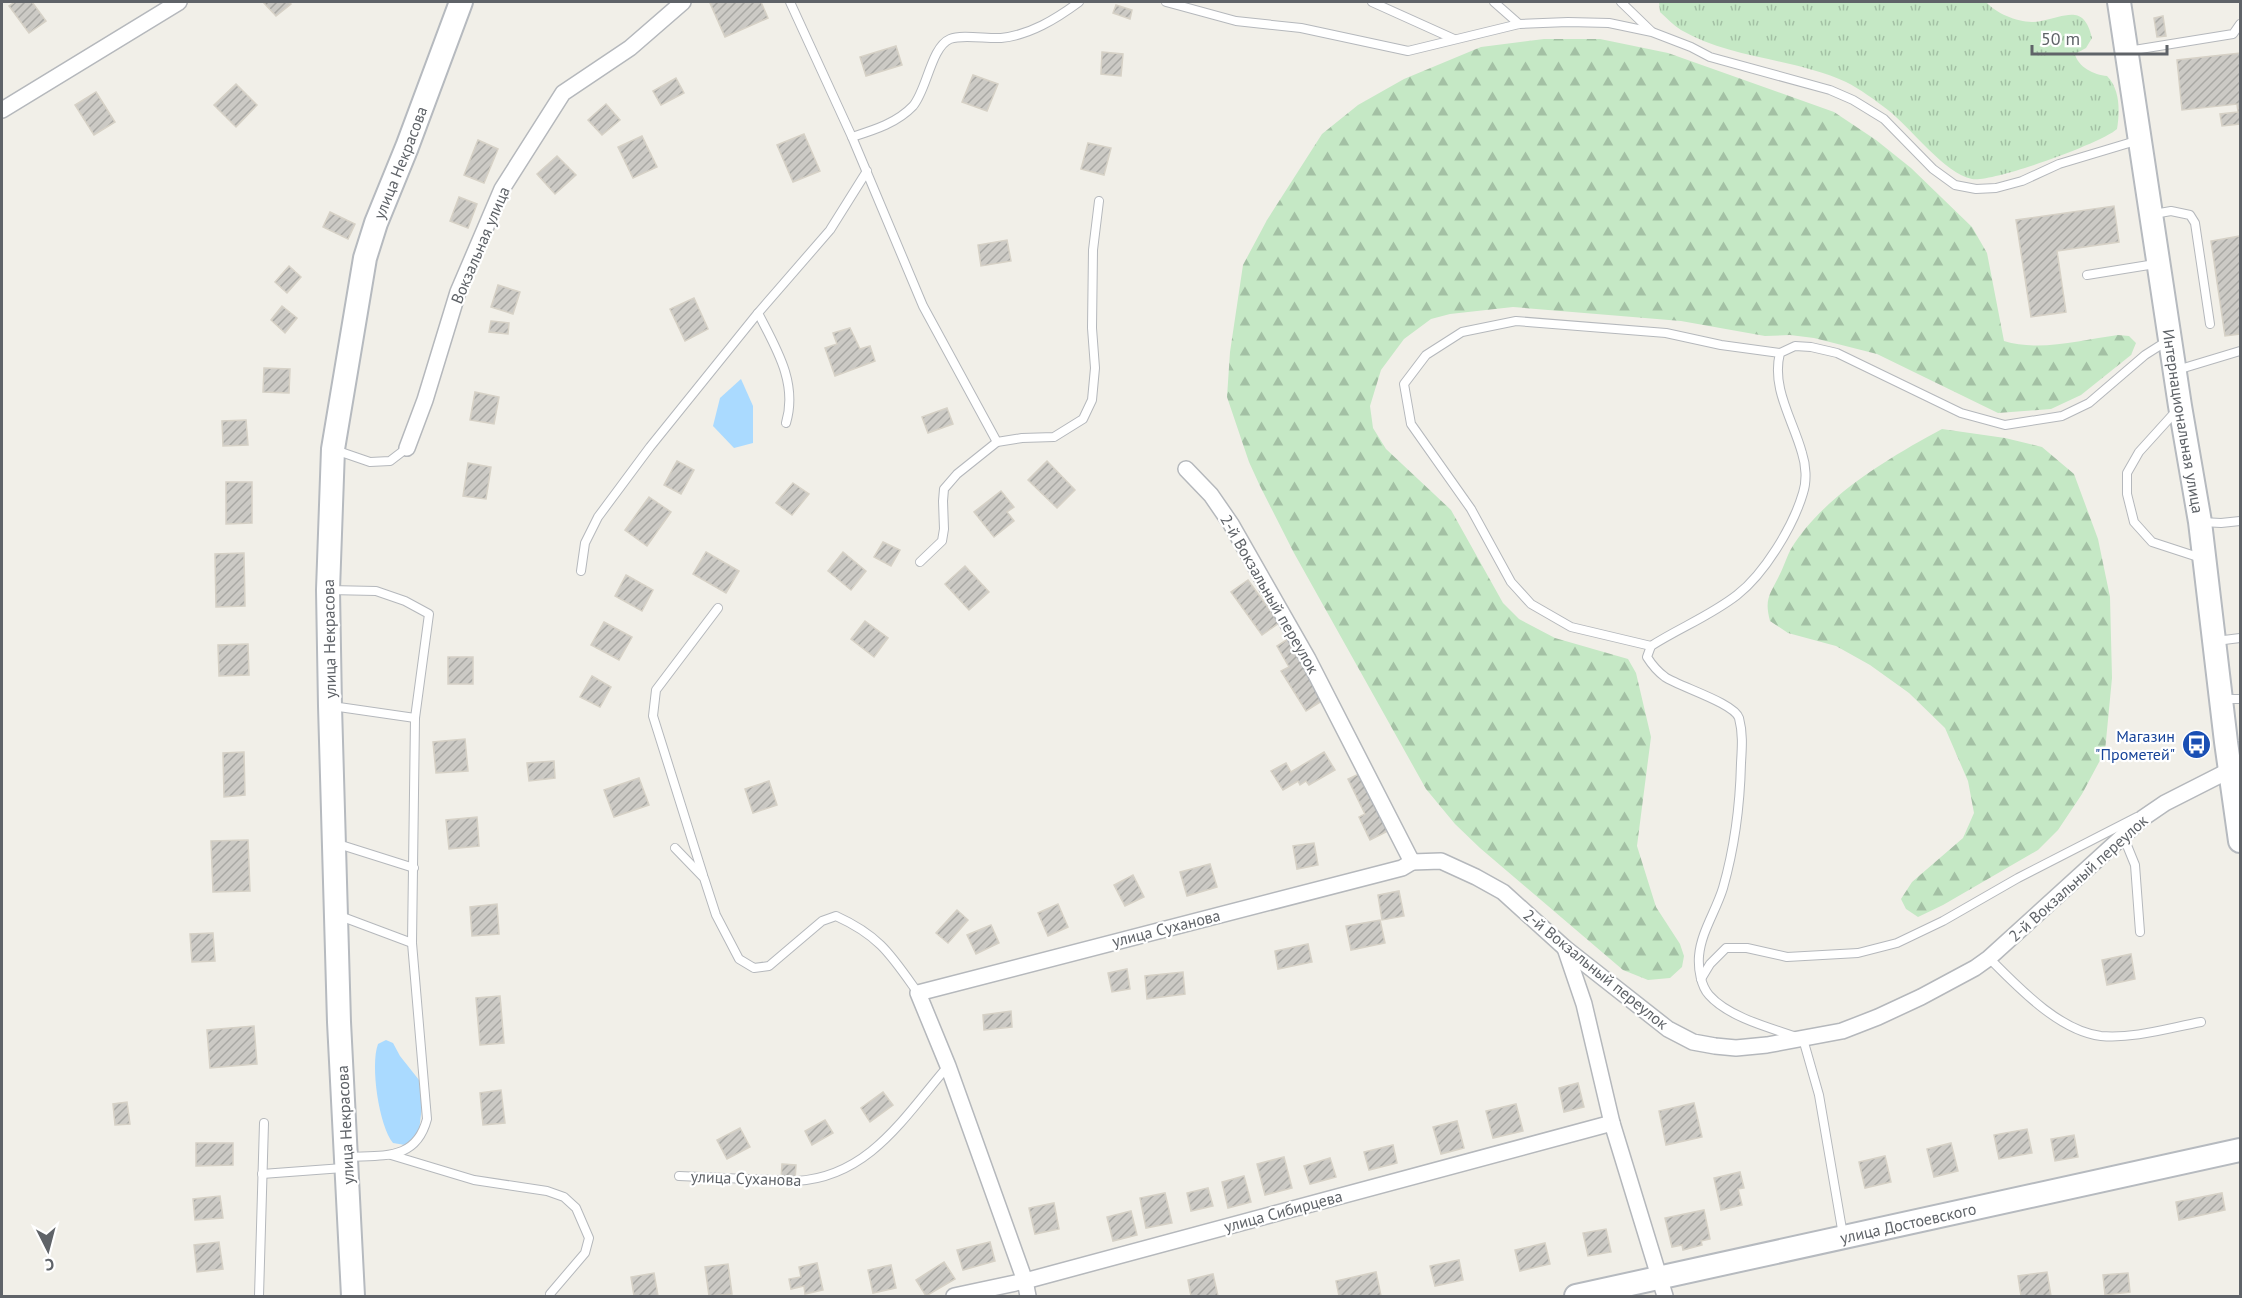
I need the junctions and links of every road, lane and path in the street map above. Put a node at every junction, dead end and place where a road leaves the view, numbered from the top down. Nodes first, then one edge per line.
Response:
1 (178, 2) edge
2 (461, 2) edge
3 (682, 2) edge
4 (790, 2) edge
5 (1078, 2) edge
6 (1166, 2) edge
7 (1372, 2) edge
8 (1494, 2) edge
9 (1621, 2) edge
10 (2120, 2) edge
11 (1519, 24) junction
12 (2241, 24) edge
13 (1652, 32) junction
14 (1454, 39) junction
15 (2126, 52) junction
16 (2, 110) edge
17 (852, 137) junction
18 (2140, 140) junction
19 (867, 171) junction
20 (1100, 201) dead end
21 (2152, 214) junction
22 (2160, 263) junction
23 (2087, 275) dead end
24 (758, 313) junction
25 (2210, 324) dead end
26 (2171, 339) junction
27 (2241, 351) edge
28 (1780, 353) junction
29 (2175, 370) junction
30 (2180, 406) junction
31 (786, 423) dead end
32 (997, 442) junction
33 (407, 448) joint
34 (333, 449) junction
35 (1186, 469) dead end
36 (2241, 521) edge
37 (2200, 522) junction
38 (2205, 559) junction
39 (920, 562) dead end
40 (581, 571) dead end
41 (328, 590) junction
42 (718, 608) dead end
43 (2241, 638) edge
44 (2214, 641) junction
45 (1651, 646) junction
46 (2231, 699) edge
47 (330, 706) junction
48 (415, 718) junction
49 (2230, 770) junction
50 (2165, 802) junction
51 (2238, 810) edge
52 (2124, 838) junction
53 (2241, 841) edge
54 (333, 843) junction
55 (675, 848) dead end
56 (1412, 862) junction
57 (414, 868) junction
58 (704, 878) junction
59 (337, 915) junction
60 (2139, 932) dead end
61 (412, 943) junction
62 (1565, 948) junction
63 (1989, 958) junction
64 (1701, 979) junction
65 (918, 993) junction
66 (2201, 1022) dead end
67 (1803, 1039) junction
68 (948, 1066) junction
69 (264, 1123) dead end
70 (1612, 1123) junction
71 (2241, 1150) edge
72 (389, 1154) junction
73 (347, 1163) junction
74 (262, 1174) junction
75 (679, 1176) dead end
76 (1844, 1239) junction
77 (1663, 1288) edge
78 (1026, 1289) edge
79 (550, 1294) dead end
80 (259, 1296) edge
81 (353, 1296) edge
82 (954, 1296) edge
83 (1576, 1296) edge

1 - 16 street
2 - 34 main road, улица Некрасова
3 - 33 street, Вокзальная улица
4 - 17 lane
5 - 17 lane
6 - 14 lane
7 - 14 lane
8 - 11 lane
9 - 13 lane
10 - 15 main road, Интернациональная улица
11 - 13 lane
11 - 14 lane
12 - 15 lane
13 - 18 lane
15 - 18 main road, Интернациональная улица
17 - 19 lane
18 - 21 main road, Интернациональная улица
19 - 24 lane
19 - 32 lane
20 - 32 lane
21 - 22 main road, Интернациональная улица
21 - 25 lane
22 - 23 lane
22 - 26 main road, Интернациональная улица
24 - 31 lane
24 - 40 lane
26 - 28 lane
26 - 29 main road, Интернациональная улица
27 - 29 lane
28 - 45 lane
28 - 45 lane
29 - 30 main road, Интернациональная улица
30 - 37 main road, Интернациональная улица
30 - 38 lane
32 - 39 lane
33 - 34 lane
34 - 41 main road, улица Некрасова
35 - 56 street, 2-й Вокзальный переулок
36 - 37 lane
37 - 38 main road, Интернациональная улица
38 - 44 main road, Интернациональная улица
41 - 47 main road, улица Некрасова
41 - 48 lane
42 - 58 lane
43 - 44 lane
44 - 46 main road, Интернациональная улица
45 - 64 lane
46 - 49 main road, Интернациональная улица
47 - 48 lane
47 - 54 main road, улица Некрасова
48 - 57 lane
49 - 50 street, 2-й Вокзальный переулок
49 - 51 main road, Интернациональная улица
50 - 52 street, 2-й Вокзальный переулок
50 - 64 lane
51 - 53 main road, Интернациональная улица
52 - 60 lane
52 - 63 street, 2-й Вокзальный переулок
54 - 57 lane
54 - 59 main road, улица Некрасова
55 - 58 lane
56 - 62 street, 2-й Вокзальный переулок
56 - 65 street, улица Суханова
57 - 61 lane
58 - 65 lane
59 - 61 lane
59 - 73 main road, улица Некрасова
61 - 72 lane
62 - 67 street, 2-й Вокзальный переулок
62 - 70 street
63 - 66 lane
63 - 67 street, 2-й Вокзальный переулок
64 - 67 lane
65 - 68 street
67 - 76 lane
68 - 75 lane, улица Суханова
68 - 78 street
69 - 74 lane
70 - 77 street
70 - 78 street, улица Сибирцева
71 - 76 main road, улица Достоевского
72 - 73 lane
72 - 79 lane
73 - 74 lane
73 - 81 main road, улица Некрасова
74 - 80 lane
76 - 77 main road, улица Достоевского
77 - 83 main road, улица Достоевского
78 - 82 street, улица Сибирцева

